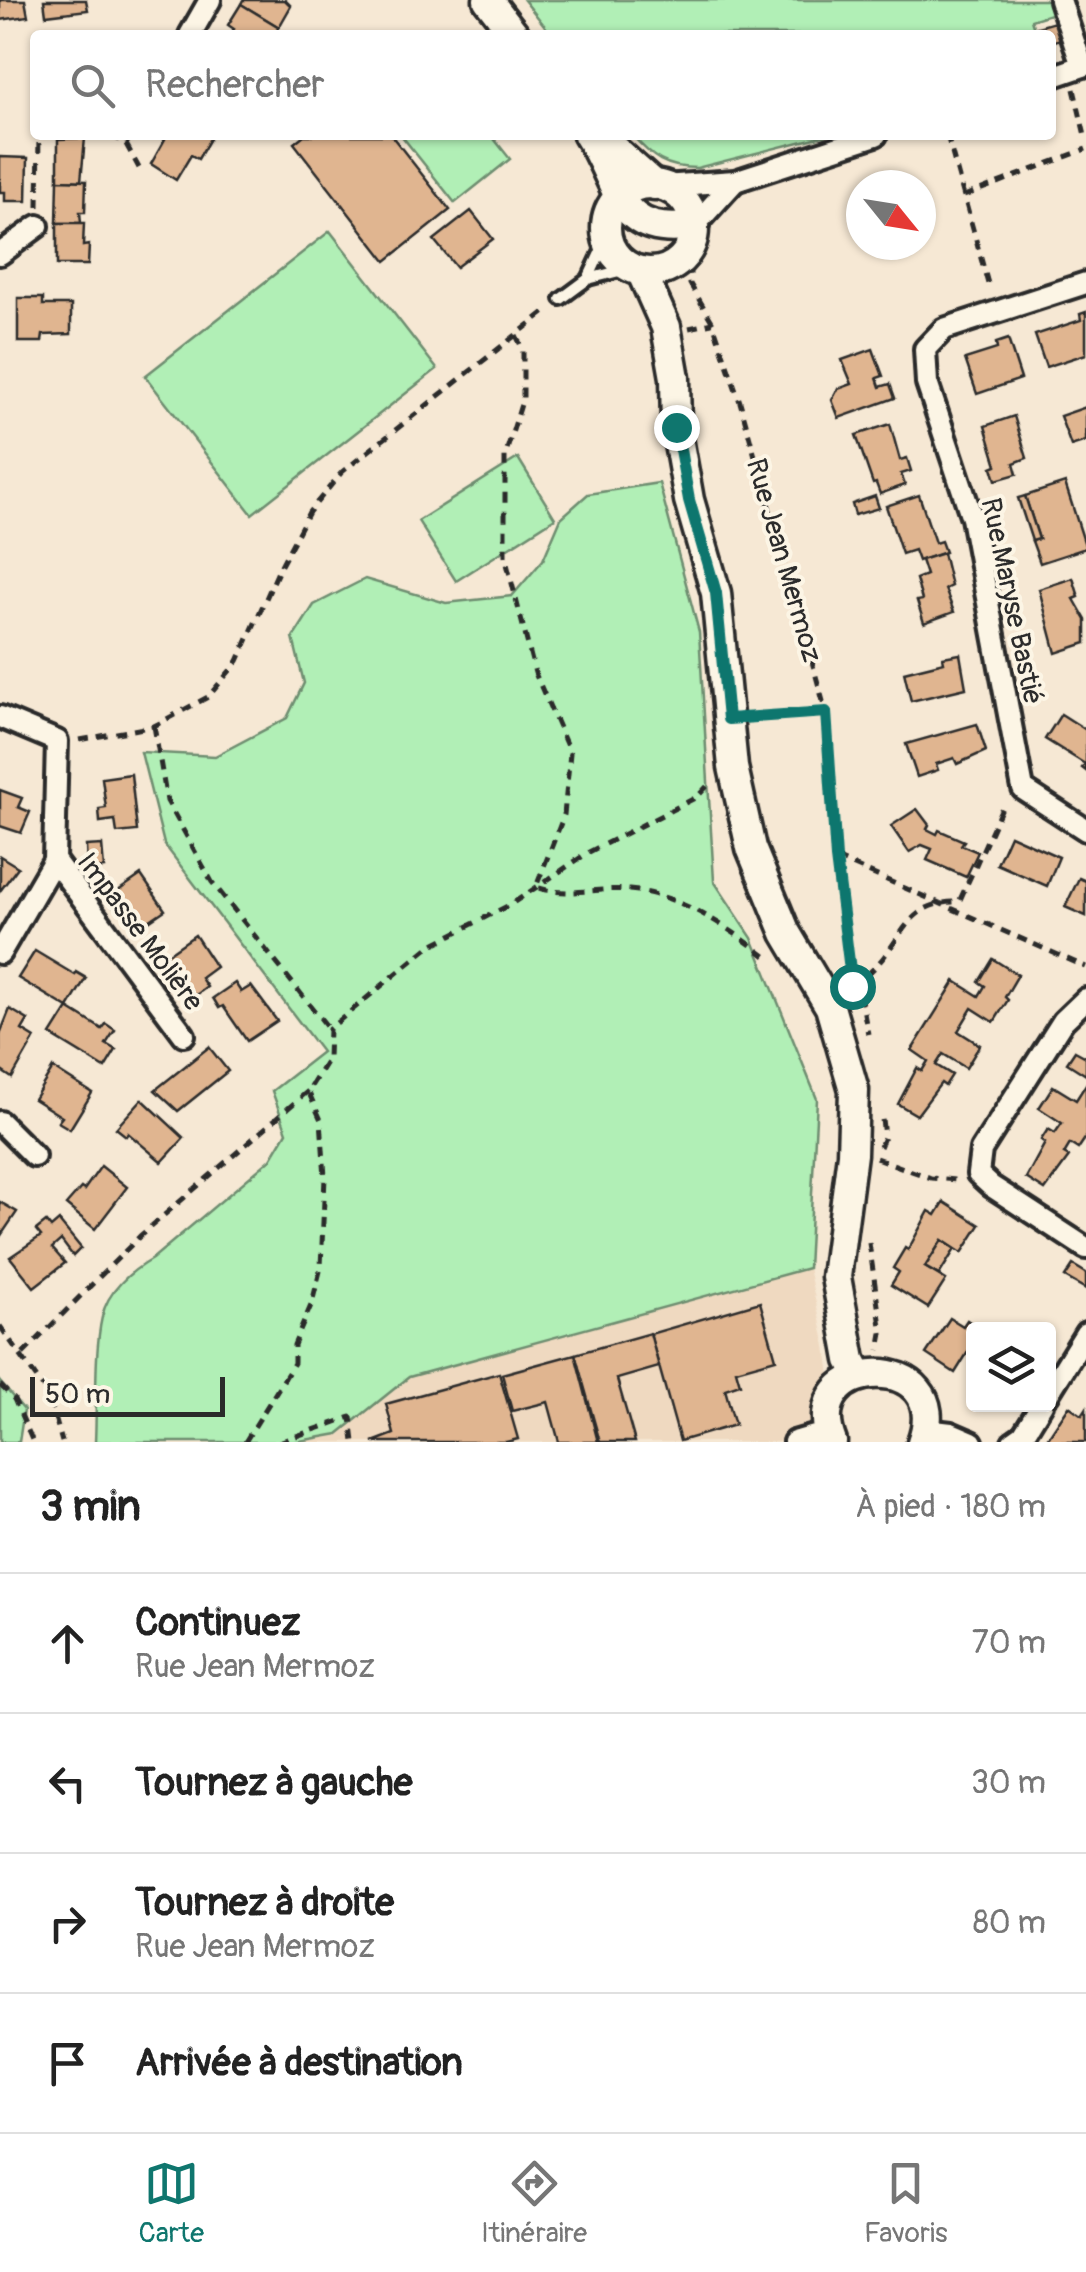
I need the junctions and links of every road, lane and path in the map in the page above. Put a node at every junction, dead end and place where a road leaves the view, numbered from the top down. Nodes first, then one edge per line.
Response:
1 (210, 0) edge
2 (488, 0) edge
3 (1060, 0) edge
4 (193, 30) edge
5 (510, 30) edge
6 (1072, 70) edge
7 (39, 140) edge
8 (120, 140) edge
9 (129, 140) edge
10 (590, 140) edge
11 (604, 140) edge
12 (861, 140) edge
13 (949, 140) edge
14 (1086, 140) edge
15 (126, 144) junction
16 (1086, 149) edge
17 (139, 168) dead end
18 (735, 181) junction
19 (658, 186) junction
20 (964, 196) junction
21 (618, 197) junction
22 (38, 226) joint
23 (700, 235) junction
24 (607, 238) junction
25 (0, 254) edge
26 (679, 261) junction
27 (636, 270) junction
28 (588, 279) junction
29 (1086, 283) edge
30 (561, 300) joint
31 (995, 310) junction
32 (666, 327) junction
33 (516, 335) junction
34 (826, 712) junction
35 (0, 717) edge
36 (728, 719) junction
37 (154, 726) junction
38 (56, 741) junction
39 (734, 767) junction
40 (1023, 789) junction
41 (1086, 830) edge
42 (836, 858) junction
43 (54, 860) junction
44 (536, 887) junction
45 (939, 902) junction
46 (793, 945) junction
47 (0, 953) edge
48 (1086, 967) edge
49 (852, 986) junction
50 (1086, 999) edge
51 (330, 1029) junction
52 (184, 1035) dead end
53 (869, 1036) dead end
54 (308, 1091) junction
55 (881, 1103) dead end
56 (0, 1122) edge
57 (34, 1156) dead end
58 (864, 1156) junction
59 (978, 1174) junction
60 (875, 1176) dead end
61 (870, 1228) dead end
62 (1086, 1248) edge
63 (0, 1326) edge
64 (1086, 1333) edge
65 (22, 1354) junction
66 (859, 1375) junction
67 (1056, 1381) edge
68 (0, 1385) edge
69 (1037, 1412) edge
70 (924, 1436) edge
71 (830, 1437) edge
72 (33, 1442) edge
73 (62, 1442) edge
74 (244, 1442) edge
75 (278, 1442) edge
76 (354, 1442) edge
77 (794, 1442) edge
78 (972, 1442) edge
79 (1013, 1442) edge

1 - 4 street
2 - 5 street
3 - 6 street
6 - 14 path
7 - 22 path
8 - 15 path
9 - 15 path
10 - 21 street
11 - 19 street
12 - 18 street
13 - 20 path
15 - 17 path
16 - 20 path
18 - 19 street
18 - 23 street
19 - 21 street
19 - 23 street
20 - 31 path
21 - 23 street
21 - 24 street
22 - 25 street
23 - 26 street
23 - 34 path, Rue Jean Mermoz
24 - 27 street
24 - 28 lane
26 - 27 street
26 - 32 street
27 - 28 lane
27 - 32 street
28 - 30 lane
29 - 31 street, Rue Maryse Bastié
30 - 33 path
31 - 40 street, Rue Maryse Bastié
32 - 36 street
33 - 37 path
33 - 44 path
34 - 36 path
34 - 42 path, Rue Jean Mermoz
35 - 38 street
36 - 39 street
37 - 38 path
37 - 51 path
38 - 43 street, Impasse Molière
39 - 44 path
39 - 46 street
40 - 41 street
40 - 45 path
42 - 45 path
42 - 49 path, Rue Jean Mermoz
43 - 47 street, Impasse Molière
43 - 52 street, Impasse Molière
44 - 46 path
44 - 51 path
45 - 48 path
45 - 49 path
46 - 58 street
49 - 53 path, Rue Jean Mermoz
50 - 59 street
51 - 54 path
54 - 65 path
54 - 74 path
55 - 58 path
56 - 57 street
58 - 59 path
58 - 60 path
58 - 66 street
59 - 62 street
61 - 66 path
63 - 65 path
64 - 67 street
65 - 73 path
66 - 70 street
66 - 71 street
68 - 72 path
69 - 79 street
70 - 78 street
71 - 77 street
75 - 76 path

